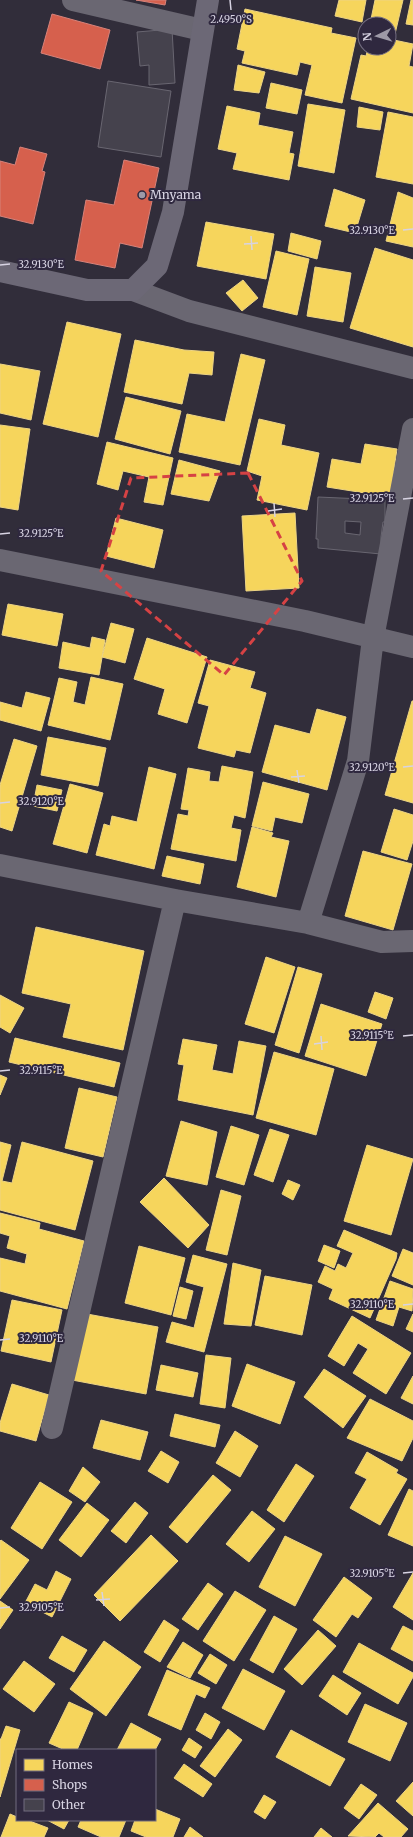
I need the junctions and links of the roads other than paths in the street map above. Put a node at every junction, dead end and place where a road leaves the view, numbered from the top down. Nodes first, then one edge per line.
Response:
1 (73, 0) edge
2 (208, 0) edge
3 (202, 30) junction
4 (0, 271) edge
5 (133, 290) junction
6 (413, 368) edge
7 (413, 429) edge
8 (0, 560) edge
9 (372, 638) junction
10 (413, 647) edge
11 (0, 865) edge
12 (175, 900) junction
13 (308, 923) junction
14 (413, 941) edge
15 (52, 1428) dead end

1 - 3 street
2 - 3 main road
3 - 5 main road
4 - 5 main road
5 - 6 street
7 - 9 street
8 - 9 street
9 - 10 street
9 - 13 street
11 - 12 street
12 - 13 street
12 - 15 street
13 - 14 street

